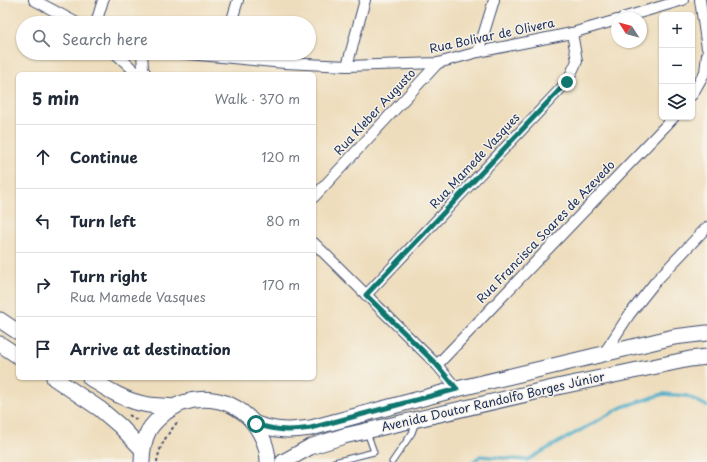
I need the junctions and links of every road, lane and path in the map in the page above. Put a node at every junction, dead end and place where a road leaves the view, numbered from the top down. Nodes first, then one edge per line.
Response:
1 (34, 0) edge
2 (103, 0) edge
3 (238, 0) edge
4 (365, 0) edge
5 (494, 0) edge
6 (683, 0) edge
7 (700, 0) edge
8 (642, 12) edge
9 (64, 16) edge
10 (98, 16) edge
11 (233, 16) edge
12 (611, 22) edge
13 (572, 33) junction
14 (707, 48) edge
15 (478, 52) junction
16 (707, 55) edge
17 (123, 60) edge
18 (142, 60) edge
19 (261, 60) edge
20 (438, 63) junction
21 (347, 66) junction
22 (136, 72) edge
23 (145, 72) edge
24 (695, 90) edge
25 (671, 120) edge
26 (316, 195) edge
27 (707, 226) edge
28 (316, 245) edge
29 (366, 295) junction
30 (0, 320) edge
31 (16, 331) edge
32 (707, 333) edge
33 (0, 344) edge
34 (16, 355) edge
35 (603, 355) junction
36 (707, 357) edge
37 (436, 364) junction
38 (57, 380) edge
39 (93, 380) edge
40 (457, 389) junction
41 (177, 413) junction
42 (416, 420) junction
43 (256, 424) junction
44 (367, 431) junction
45 (142, 456) edge
46 (157, 462) edge
47 (268, 462) edge
48 (284, 462) edge
49 (334, 462) edge
50 (392, 462) edge

1 - 9 street
2 - 10 street
3 - 11 street
4 - 21 street
5 - 15 street
6 - 8 street
7 - 14 street
12 - 13 street, Rua Bolivar de Olivera
13 - 15 street, Rua Bolivar de Olivera
13 - 29 street, Rua Mamede Vasques
15 - 20 street, Rua Bolivar de Olivera
16 - 24 street
17 - 22 street
18 - 23 street
19 - 21 street, Rua Bolivar de Olivera
20 - 21 street, Rua Bolivar de Olivera
20 - 26 street, Rua Kleber Augusto
25 - 37 street, Rua Francisca Soares de Azevedo
27 - 35 street
28 - 29 street
29 - 37 street
30 - 31 main road
32 - 35 main road, Avenida Doutor Randolfo Borges Júnior
33 - 34 main road
35 - 40 main road, Avenida Doutor Randolfo Borges Júnior
36 - 42 main road, Avenida Doutor Randolfo Borges Júnior
37 - 40 street
38 - 45 main road
39 - 41 main road
40 - 43 main road, Avenida Doutor Randolfo Borges Júnior
41 - 43 main road
41 - 45 main road
41 - 46 path
42 - 44 main road, Avenida Doutor Randolfo Borges Júnior
42 - 50 lane
43 - 47 main road
44 - 48 main road, Avenida Doutor Randolfo Borges Júnior
44 - 49 lane

